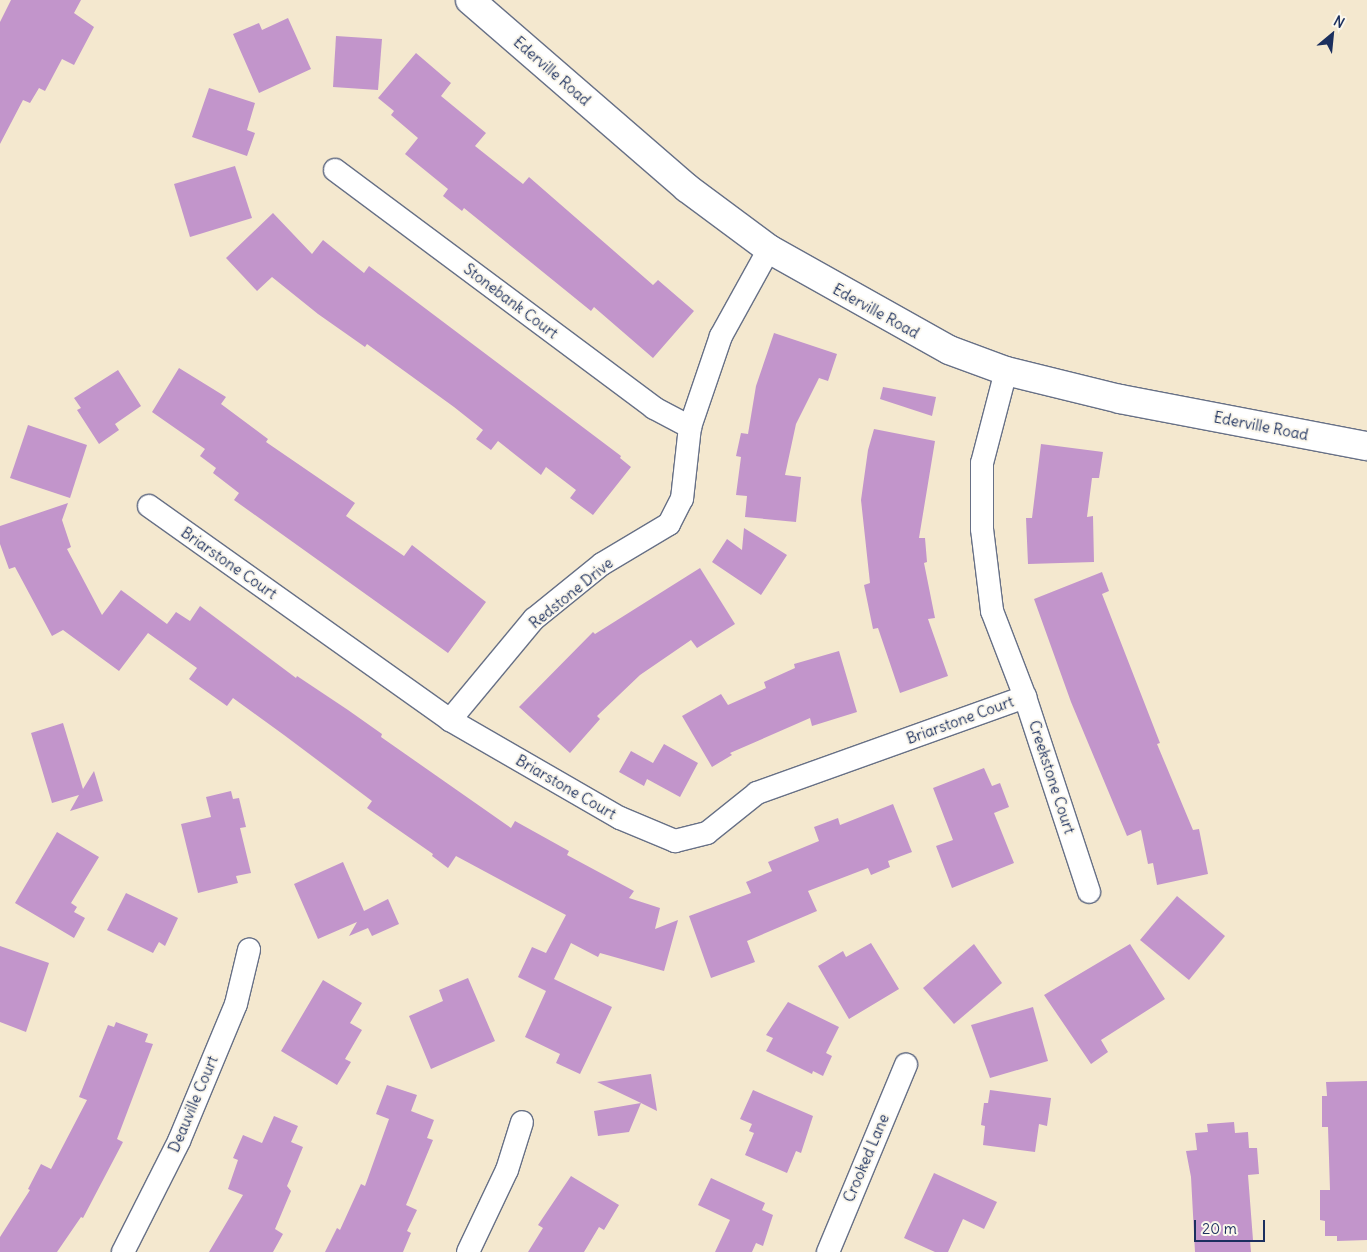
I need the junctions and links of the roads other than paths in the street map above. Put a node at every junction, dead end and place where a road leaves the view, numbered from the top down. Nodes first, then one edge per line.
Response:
1 (470, 0) edge
2 (335, 170) dead end
3 (769, 250) junction
4 (1006, 371) junction
5 (690, 427) junction
6 (1367, 446) edge
7 (148, 506) dead end
8 (1025, 697) junction
9 (450, 720) junction
10 (1089, 892) dead end
11 (249, 950) dead end
12 (906, 1065) dead end
13 (522, 1122) dead end
14 (123, 1252) edge
15 (468, 1252) edge
16 (828, 1252) edge

1 - 3 street, Ederville Road
2 - 5 street, Stonebank Court
3 - 4 street, Ederville Road
3 - 5 street, Redstone Drive
4 - 6 street, Ederville Road
4 - 8 street, Creekstone Court
5 - 9 street, Redstone Drive
7 - 9 street, Briarstone Court
8 - 9 street, Briarstone Court
8 - 10 street, Creekstone Court
11 - 14 street, Deauville Court
12 - 16 street, Crooked Lane
13 - 15 street

